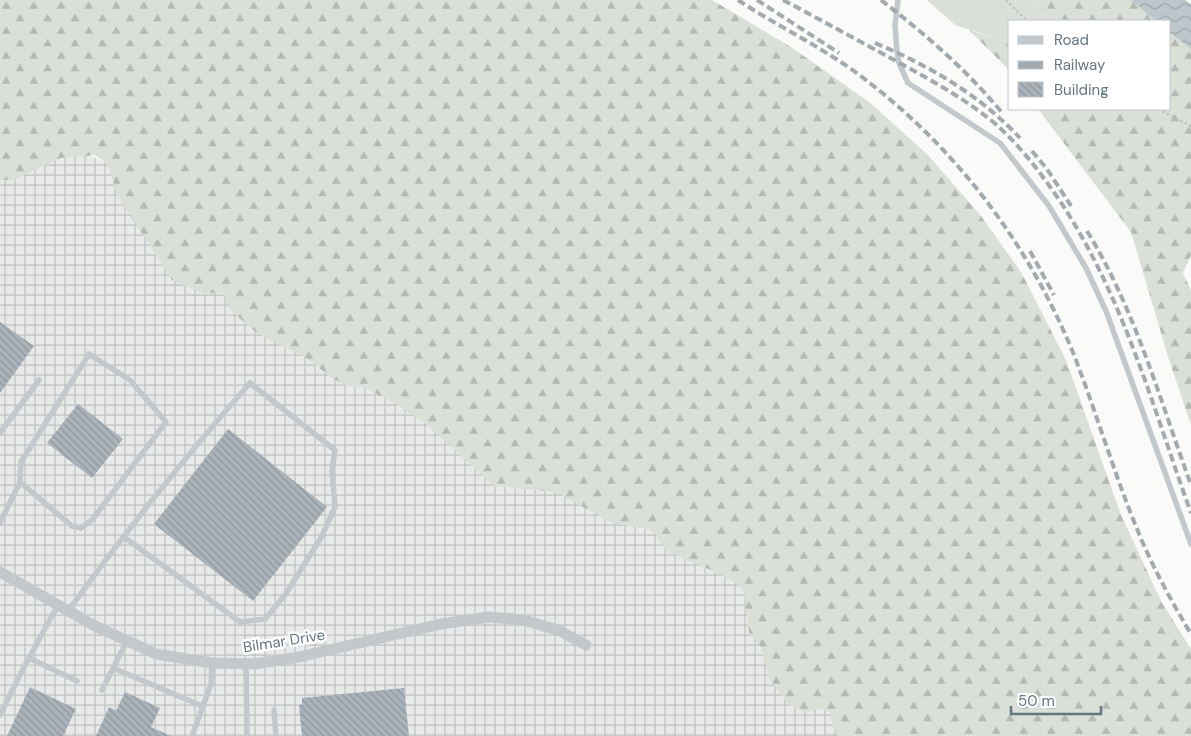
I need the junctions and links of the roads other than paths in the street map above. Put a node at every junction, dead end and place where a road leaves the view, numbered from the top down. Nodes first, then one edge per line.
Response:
1 (898, 0) edge
2 (38, 380) dead end
3 (0, 433) edge
4 (20, 482) junction
5 (0, 523) edge
6 (124, 537) junction
7 (1191, 544) edge
8 (0, 572) edge
9 (63, 608) junction
10 (127, 641) junction
11 (586, 645) dead end
12 (29, 658) junction
13 (212, 663) junction
14 (246, 664) junction
15 (113, 668) junction
16 (77, 681) dead end
17 (102, 690) dead end
18 (202, 706) junction
19 (274, 710) dead end
20 (0, 715) edge
21 (192, 736) edge
22 (247, 736) edge
23 (276, 736) edge

1 - 7 lane
2 - 3 lane
4 - 4 lane
4 - 5 lane
6 - 6 lane
6 - 9 lane
8 - 9 street, Bilmar Drive
9 - 10 street, Bilmar Drive
9 - 12 lane
10 - 13 street, Bilmar Drive
10 - 15 lane
11 - 14 street, Bilmar Drive
12 - 16 lane
12 - 20 lane
13 - 14 street, Bilmar Drive
13 - 18 lane
14 - 22 lane
15 - 17 lane
15 - 18 lane
18 - 21 lane
19 - 23 lane

